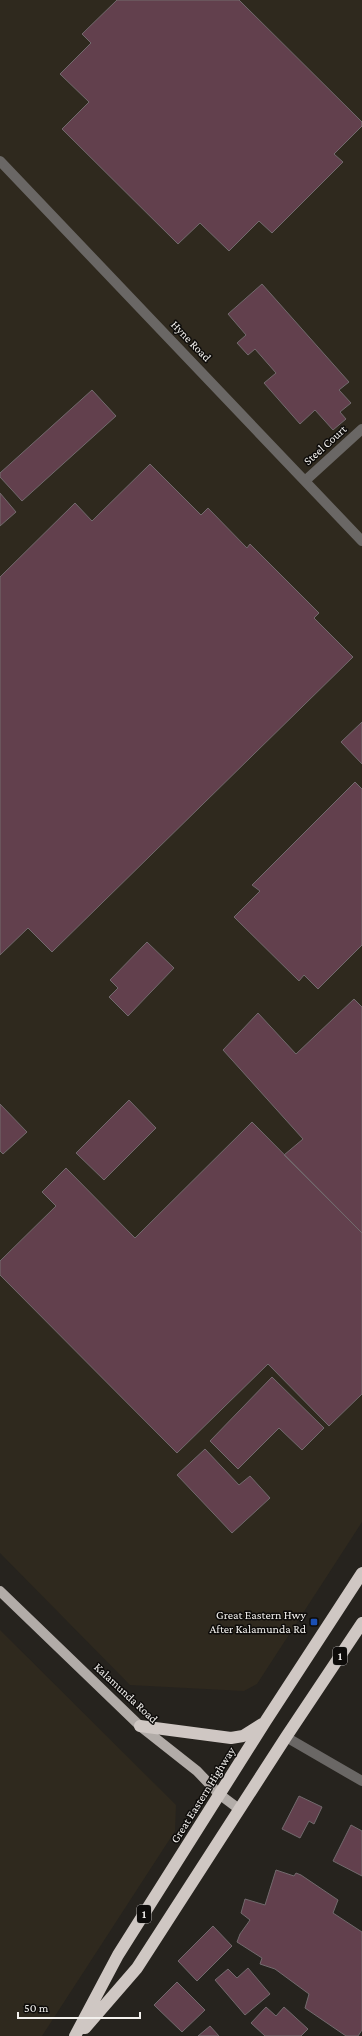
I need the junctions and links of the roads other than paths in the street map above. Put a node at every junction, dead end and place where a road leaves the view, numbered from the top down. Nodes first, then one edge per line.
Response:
1 (0, 161) edge
2 (362, 429) edge
3 (306, 480) junction
4 (362, 541) edge
5 (362, 1573) edge
6 (0, 1591) edge
7 (362, 1623) edge
8 (265, 1722) junction
9 (140, 1726) junction
10 (286, 1737) junction
11 (362, 1781) edge
12 (219, 1794) junction
13 (239, 1809) junction
14 (77, 2036) edge

1 - 3 street, Hyne Road
2 - 3 street, Steel Court
3 - 4 street, Hyne Road
5 - 8 highway, Great Eastern Highway / 1
6 - 9 main road, Kalamunda Road
7 - 10 highway, Great Eastern Highway / 1
8 - 9 highway
8 - 12 highway, Great Eastern Highway / 1
9 - 12 main road, Kalamunda Road
10 - 11 street
10 - 13 highway, Great Eastern Highway / 1
12 - 13 main road, Kalamunda Road
12 - 14 highway, Great Eastern Highway / 1
13 - 14 highway, Great Eastern Highway / 1

